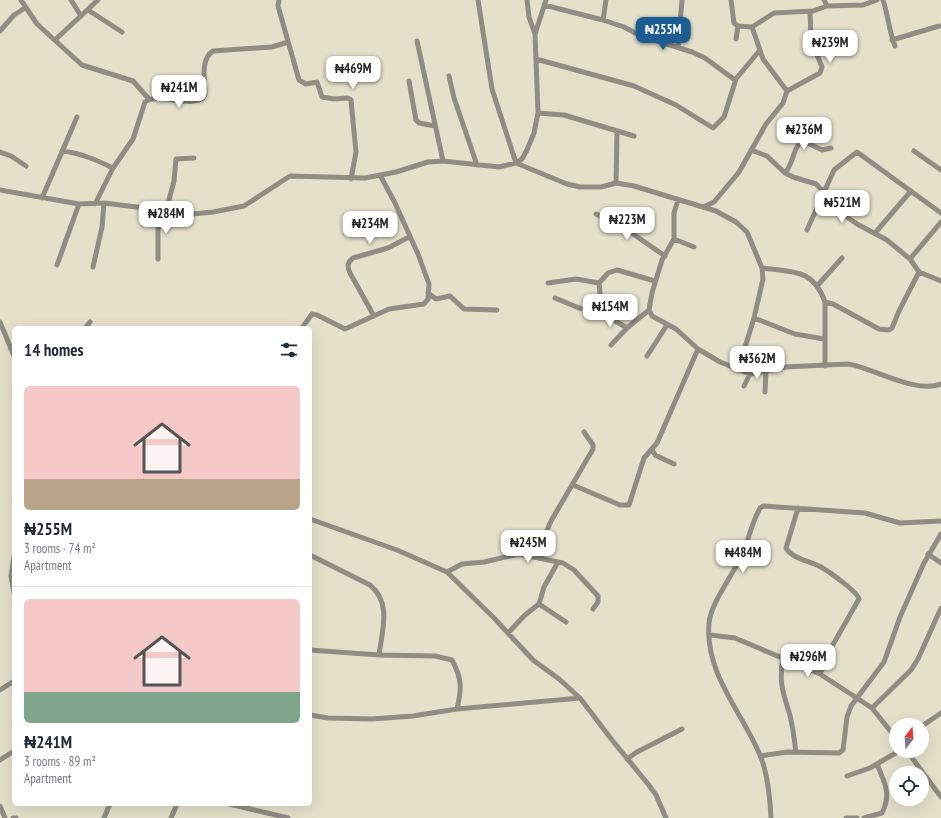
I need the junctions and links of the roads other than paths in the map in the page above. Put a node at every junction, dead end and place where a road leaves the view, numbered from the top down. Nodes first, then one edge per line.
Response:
1 (21, 0) edge
2 (71, 0) edge
3 (98, 0) edge
4 (279, 0) edge
5 (478, 0) edge
6 (527, 0) edge
7 (606, 0) edge
8 (682, 0) edge
9 (731, 0) edge
10 (824, 0) edge
11 (877, 0) edge
12 (883, 0) edge
13 (545, 2) edge
14 (862, 3) edge
15 (827, 6) junction
16 (25, 8) junction
17 (88, 10) junction
18 (810, 11) junction
19 (81, 16) junction
20 (603, 20) junction
21 (738, 26) junction
22 (938, 26) dead end
23 (752, 27) junction
24 (0, 31) edge
25 (122, 32) dead end
26 (535, 34) junction
27 (56, 39) junction
28 (736, 40) dead end
29 (892, 40) junction
30 (417, 41) dead end
31 (288, 42) junction
32 (895, 46) dead end
33 (678, 47) junction
34 (760, 50) junction
35 (536, 59) junction
36 (449, 76) dead end
37 (736, 79) junction
38 (409, 81) dead end
39 (787, 92) junction
40 (149, 99) junction
41 (538, 113) junction
42 (77, 118) dead end
43 (818, 122) dead end
44 (435, 126) junction
45 (617, 133) junction
46 (634, 136) dead end
47 (801, 140) junction
48 (831, 148) dead end
49 (752, 150) junction
50 (62, 151) junction
51 (914, 151) dead end
52 (0, 152) edge
53 (194, 158) dead end
54 (443, 161) junction
55 (516, 163) junction
56 (477, 165) junction
57 (26, 166) dead end
58 (113, 168) junction
59 (941, 170) edge
60 (785, 173) junction
61 (380, 175) junction
62 (351, 179) junction
63 (616, 183) junction
64 (104, 184) junction
65 (0, 190) edge
66 (108, 191) dead end
67 (824, 191) junction
68 (911, 191) junction
69 (42, 198) junction
70 (678, 200) junction
71 (104, 203) junction
72 (79, 204) junction
73 (95, 204) junction
74 (703, 207) junction
75 (158, 210) junction
76 (166, 212) junction
77 (941, 213) edge
78 (596, 214) dead end
79 (941, 222) edge
80 (807, 230) dead end
81 (875, 233) junction
82 (410, 237) junction
83 (674, 239) junction
84 (694, 247) dead end
85 (665, 256) junction
86 (842, 258) dead end
87 (158, 259) dead end
88 (910, 259) junction
89 (58, 265) dead end
90 (92, 267) dead end
91 (762, 268) junction
92 (919, 272) junction
93 (655, 281) junction
94 (941, 281) edge
95 (548, 283) dead end
96 (599, 283) junction
97 (817, 286) junction
98 (428, 293) junction
99 (555, 298) dead end
100 (825, 302) junction
101 (497, 310) dead end
102 (649, 310) junction
103 (602, 313) junction
104 (374, 316) junction
105 (754, 318) junction
106 (0, 322) edge
107 (90, 322) dead end
108 (668, 325) junction
109 (87, 326) edge
110 (303, 326) edge
111 (627, 328) junction
112 (824, 339) junction
113 (611, 345) dead end
114 (698, 349) junction
115 (12, 351) edge
116 (646, 356) dead end
117 (825, 366) junction
118 (738, 370) junction
119 (766, 370) junction
120 (750, 374) junction
121 (941, 384) edge
122 (744, 386) dead end
123 (765, 392) dead end
124 (584, 432) dead end
125 (652, 450) junction
126 (674, 464) dead end
127 (573, 485) junction
128 (798, 508) junction
129 (312, 519) edge
130 (941, 521) edge
131 (941, 534) edge
132 (928, 554) junction
133 (312, 557) edge
134 (540, 558) junction
135 (558, 562) junction
136 (941, 563) edge
137 (12, 569) edge
138 (446, 572) junction
139 (12, 582) edge
140 (539, 604) junction
141 (941, 608) edge
142 (593, 610) dead end
143 (936, 618) junction
144 (941, 621) edge
145 (566, 622) dead end
146 (508, 633) junction
147 (710, 635) junction
148 (312, 650) edge
149 (380, 655) junction
150 (783, 658) junction
151 (820, 674) junction
152 (12, 682) edge
153 (0, 690) edge
154 (580, 698) junction
155 (857, 698) junction
156 (872, 708) junction
157 (457, 709) junction
158 (941, 713) edge
159 (312, 715) edge
160 (929, 721) edge
161 (682, 729) dead end
162 (889, 729) edge
163 (12, 751) edge
164 (796, 752) junction
165 (760, 756) junction
166 (889, 757) edge
167 (912, 758) edge
168 (627, 759) junction
169 (0, 760) edge
170 (877, 764) junction
171 (847, 776) dead end
172 (941, 797) edge
173 (0, 806) edge
174 (109, 806) edge
175 (176, 806) edge
176 (237, 806) edge
177 (5, 818) edge
178 (104, 818) edge
179 (171, 818) edge
180 (288, 818) edge
181 (666, 818) edge
182 (770, 818) edge
183 (846, 818) edge
184 (857, 818) edge
185 (864, 818) edge

1 - 16 street
2 - 19 street
3 - 17 street
4 - 31 street
5 - 55 street
6 - 26 street
7 - 20 street
8 - 33 street
9 - 21 street
10 - 15 street
11 - 14 street
12 - 29 street
13 - 20 street
13 - 26 street
14 - 15 street
15 - 18 street
16 - 24 street
16 - 27 street
17 - 19 street
17 - 25 street
18 - 23 street
18 - 39 street
19 - 27 street
20 - 33 street
21 - 23 street
21 - 28 street
22 - 29 street
23 - 34 street
26 - 35 street
27 - 40 street
29 - 32 street
30 - 44 street
31 - 40 street
31 - 62 street
33 - 37 street
34 - 37 street
34 - 39 street
35 - 37 street
35 - 41 street
36 - 56 street
38 - 44 street
39 - 49 street
40 - 58 street
41 - 45 street
41 - 55 street
42 - 50 street
43 - 47 street
44 - 54 street
45 - 46 street
45 - 63 street
47 - 48 street
47 - 60 street
49 - 60 street
49 - 74 street
50 - 58 street
50 - 69 street
51 - 59 street
52 - 57 street
53 - 76 street
54 - 56 street
54 - 61 street
55 - 56 street
55 - 63 street
58 - 64 street
60 - 67 street
61 - 62 street
61 - 82 street
62 - 76 street
63 - 70 street
64 - 66 street
64 - 73 street
65 - 69 street
67 - 68 street
67 - 80 street
67 - 81 street
68 - 77 street
68 - 81 street
69 - 72 street
70 - 74 street
70 - 83 street
71 - 73 street
71 - 75 street
71 - 90 street
72 - 73 street
72 - 89 street
74 - 91 street
75 - 76 street
75 - 87 street
78 - 85 street
79 - 88 street
81 - 88 street
82 - 98 street
82 - 104 street
83 - 84 street
83 - 85 street
85 - 93 street
86 - 97 street
88 - 92 street
91 - 97 street
91 - 105 street
92 - 94 street
92 - 100 street
93 - 96 street
93 - 102 street
95 - 96 street
96 - 103 street
97 - 100 street
98 - 101 street
98 - 104 street
99 - 103 street
100 - 112 street
102 - 108 street
102 - 111 street
103 - 111 street
104 - 110 street
105 - 112 street
105 - 118 street
106 - 115 street
107 - 109 street
108 - 114 street
108 - 116 street
111 - 113 street
112 - 117 street
114 - 118 street
114 - 125 street
117 - 119 street
117 - 121 street
118 - 120 street
119 - 120 street
119 - 123 street
120 - 122 street
124 - 127 street
125 - 126 street
125 - 127 street
127 - 134 street
128 - 130 street
128 - 147 street
128 - 151 street
129 - 138 street
131 - 132 street
132 - 136 street
132 - 155 street
133 - 149 street
134 - 135 street
134 - 138 street
135 - 140 street
135 - 142 street
137 - 139 street
138 - 146 street
140 - 145 street
140 - 146 street
141 - 143 street
143 - 144 street
143 - 156 street
146 - 154 street
147 - 150 street
147 - 165 street
148 - 149 street
149 - 157 street
150 - 151 street
150 - 164 street
151 - 155 street
152 - 153 street
154 - 157 street
154 - 168 street
155 - 156 street
155 - 164 street
156 - 162 street
157 - 159 street
158 - 160 street
161 - 168 street
163 - 169 street
164 - 165 street
165 - 182 street
166 - 170 street
167 - 172 street
168 - 181 street
170 - 171 street
170 - 185 street
173 - 177 street
174 - 178 street
175 - 179 street
176 - 180 street
183 - 184 street

